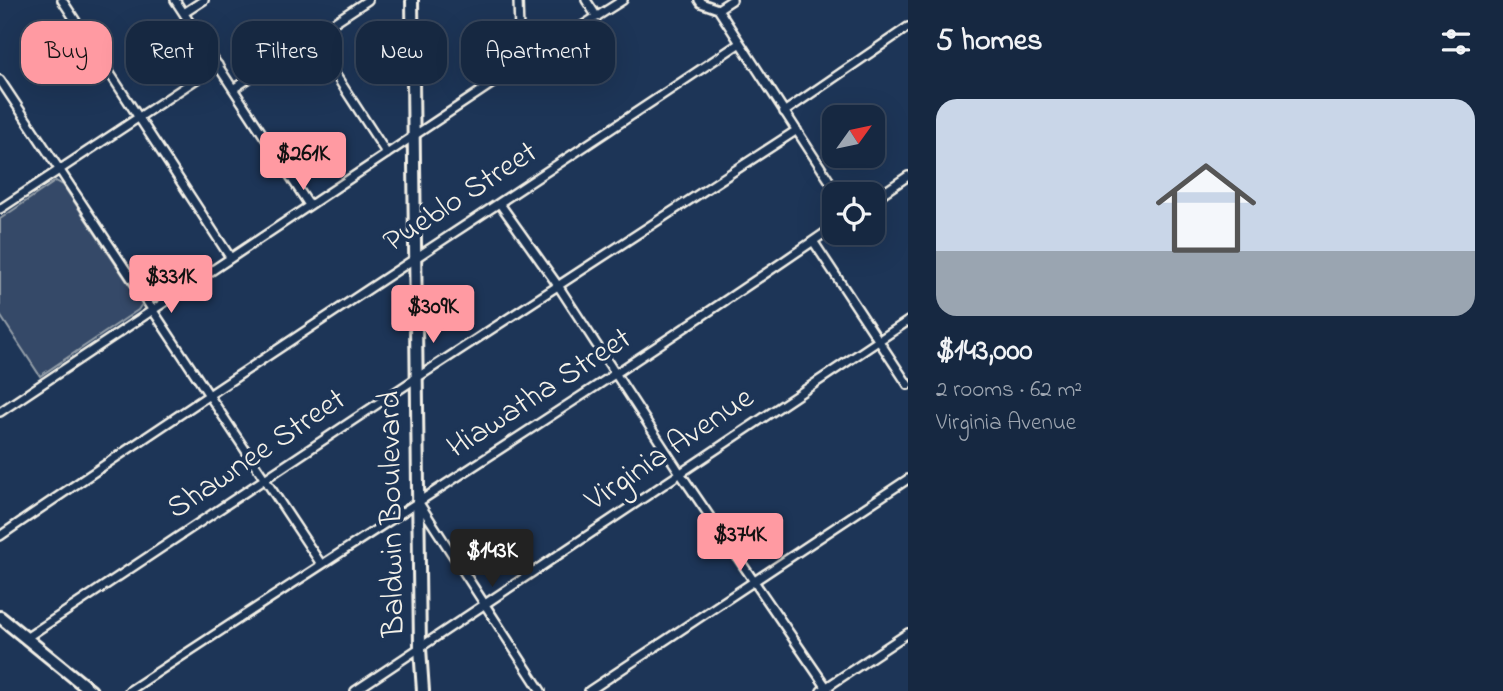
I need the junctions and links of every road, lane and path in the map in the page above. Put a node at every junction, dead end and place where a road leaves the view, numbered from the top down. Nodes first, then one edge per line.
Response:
1 (62, 0) edge
2 (176, 0) edge
3 (204, 0) edge
4 (368, 0) edge
5 (412, 0) edge
6 (518, 0) edge
7 (586, 0) edge
8 (623, 0) edge
9 (699, 0) edge
10 (732, 0) edge
11 (718, 9) junction
12 (184, 13) junction
13 (597, 17) junction
14 (189, 21) edge
15 (336, 21) edge
16 (519, 21) edge
17 (591, 21) edge
18 (908, 27) edge
19 (740, 43) junction
20 (218, 65) edge
21 (0, 80) edge
22 (190, 84) edge
23 (240, 84) edge
24 (342, 84) edge
25 (492, 84) edge
26 (233, 89) junction
27 (784, 112) junction
28 (139, 118) junction
29 (797, 130) junction
30 (413, 137) junction
31 (387, 154) junction
32 (59, 170) junction
33 (908, 176) edge
34 (830, 182) edge
35 (885, 192) edge
36 (500, 204) junction
37 (309, 205) junction
38 (0, 209) edge
39 (822, 235) edge
40 (813, 241) junction
41 (230, 257) junction
42 (415, 257) junction
43 (559, 287) junction
44 (150, 310) junction
45 (908, 321) edge
46 (879, 341) junction
47 (615, 375) junction
48 (418, 377) junction
49 (908, 385) edge
50 (208, 394) junction
51 (0, 412) edge
52 (680, 473) junction
53 (908, 479) edge
54 (264, 480) junction
55 (419, 503) junction
56 (0, 536) edge
57 (321, 564) junction
58 (755, 580) junction
59 (485, 604) junction
60 (0, 617) edge
61 (908, 633) edge
62 (26, 638) junction
63 (420, 648) junction
64 (826, 690) edge
65 (92, 691) edge
66 (129, 691) edge
67 (355, 691) edge
68 (424, 691) edge
69 (541, 691) edge
70 (589, 691) edge

1 - 28 street
2 - 12 street
3 - 12 street
4 - 15 street
5 - 30 main road, Baldwin Boulevard
6 - 16 street
7 - 13 street
8 - 13 street
9 - 11 street
10 - 11 street
11 - 19 street
12 - 14 street
13 - 17 street
18 - 27 street
19 - 27 street
19 - 36 street, Pueblo Street
20 - 26 street
21 - 32 street
22 - 28 street
23 - 26 street
24 - 31 street
25 - 30 street
26 - 37 street
27 - 29 street
28 - 32 street
28 - 41 street
29 - 34 street
29 - 43 street, Shawnee Street
30 - 31 street
30 - 42 main road, Baldwin Boulevard
31 - 37 street
32 - 38 street
32 - 44 street
33 - 35 street
36 - 42 street, Pueblo Street
36 - 43 street
37 - 41 street
39 - 40 street, Hiawatha Street
40 - 46 street
40 - 47 street, Hiawatha Street
41 - 44 street
42 - 48 main road, Baldwin Boulevard
42 - 50 street, Pueblo Street
43 - 47 street
43 - 48 street, Shawnee Street
44 - 50 street
44 - 51 street
45 - 46 street, Virginia Avenue
46 - 49 street
46 - 52 street, Virginia Avenue
47 - 52 street
47 - 55 street, Hiawatha Street
48 - 54 street, Shawnee Street
48 - 55 main road, Baldwin Boulevard
50 - 54 street
50 - 56 street, Pueblo Street
52 - 58 street
52 - 59 street, Virginia Avenue
53 - 58 street
54 - 57 street
54 - 62 street, Shawnee Street
55 - 57 street, Hiawatha Street
55 - 59 street
55 - 63 main road, Baldwin Boulevard
57 - 66 street, Hiawatha Street
58 - 64 street
58 - 70 street
59 - 63 street, Virginia Avenue
59 - 69 street
60 - 62 main road
61 - 64 street
62 - 65 main road
63 - 67 street, Virginia Avenue
63 - 68 main road, Baldwin Boulevard

